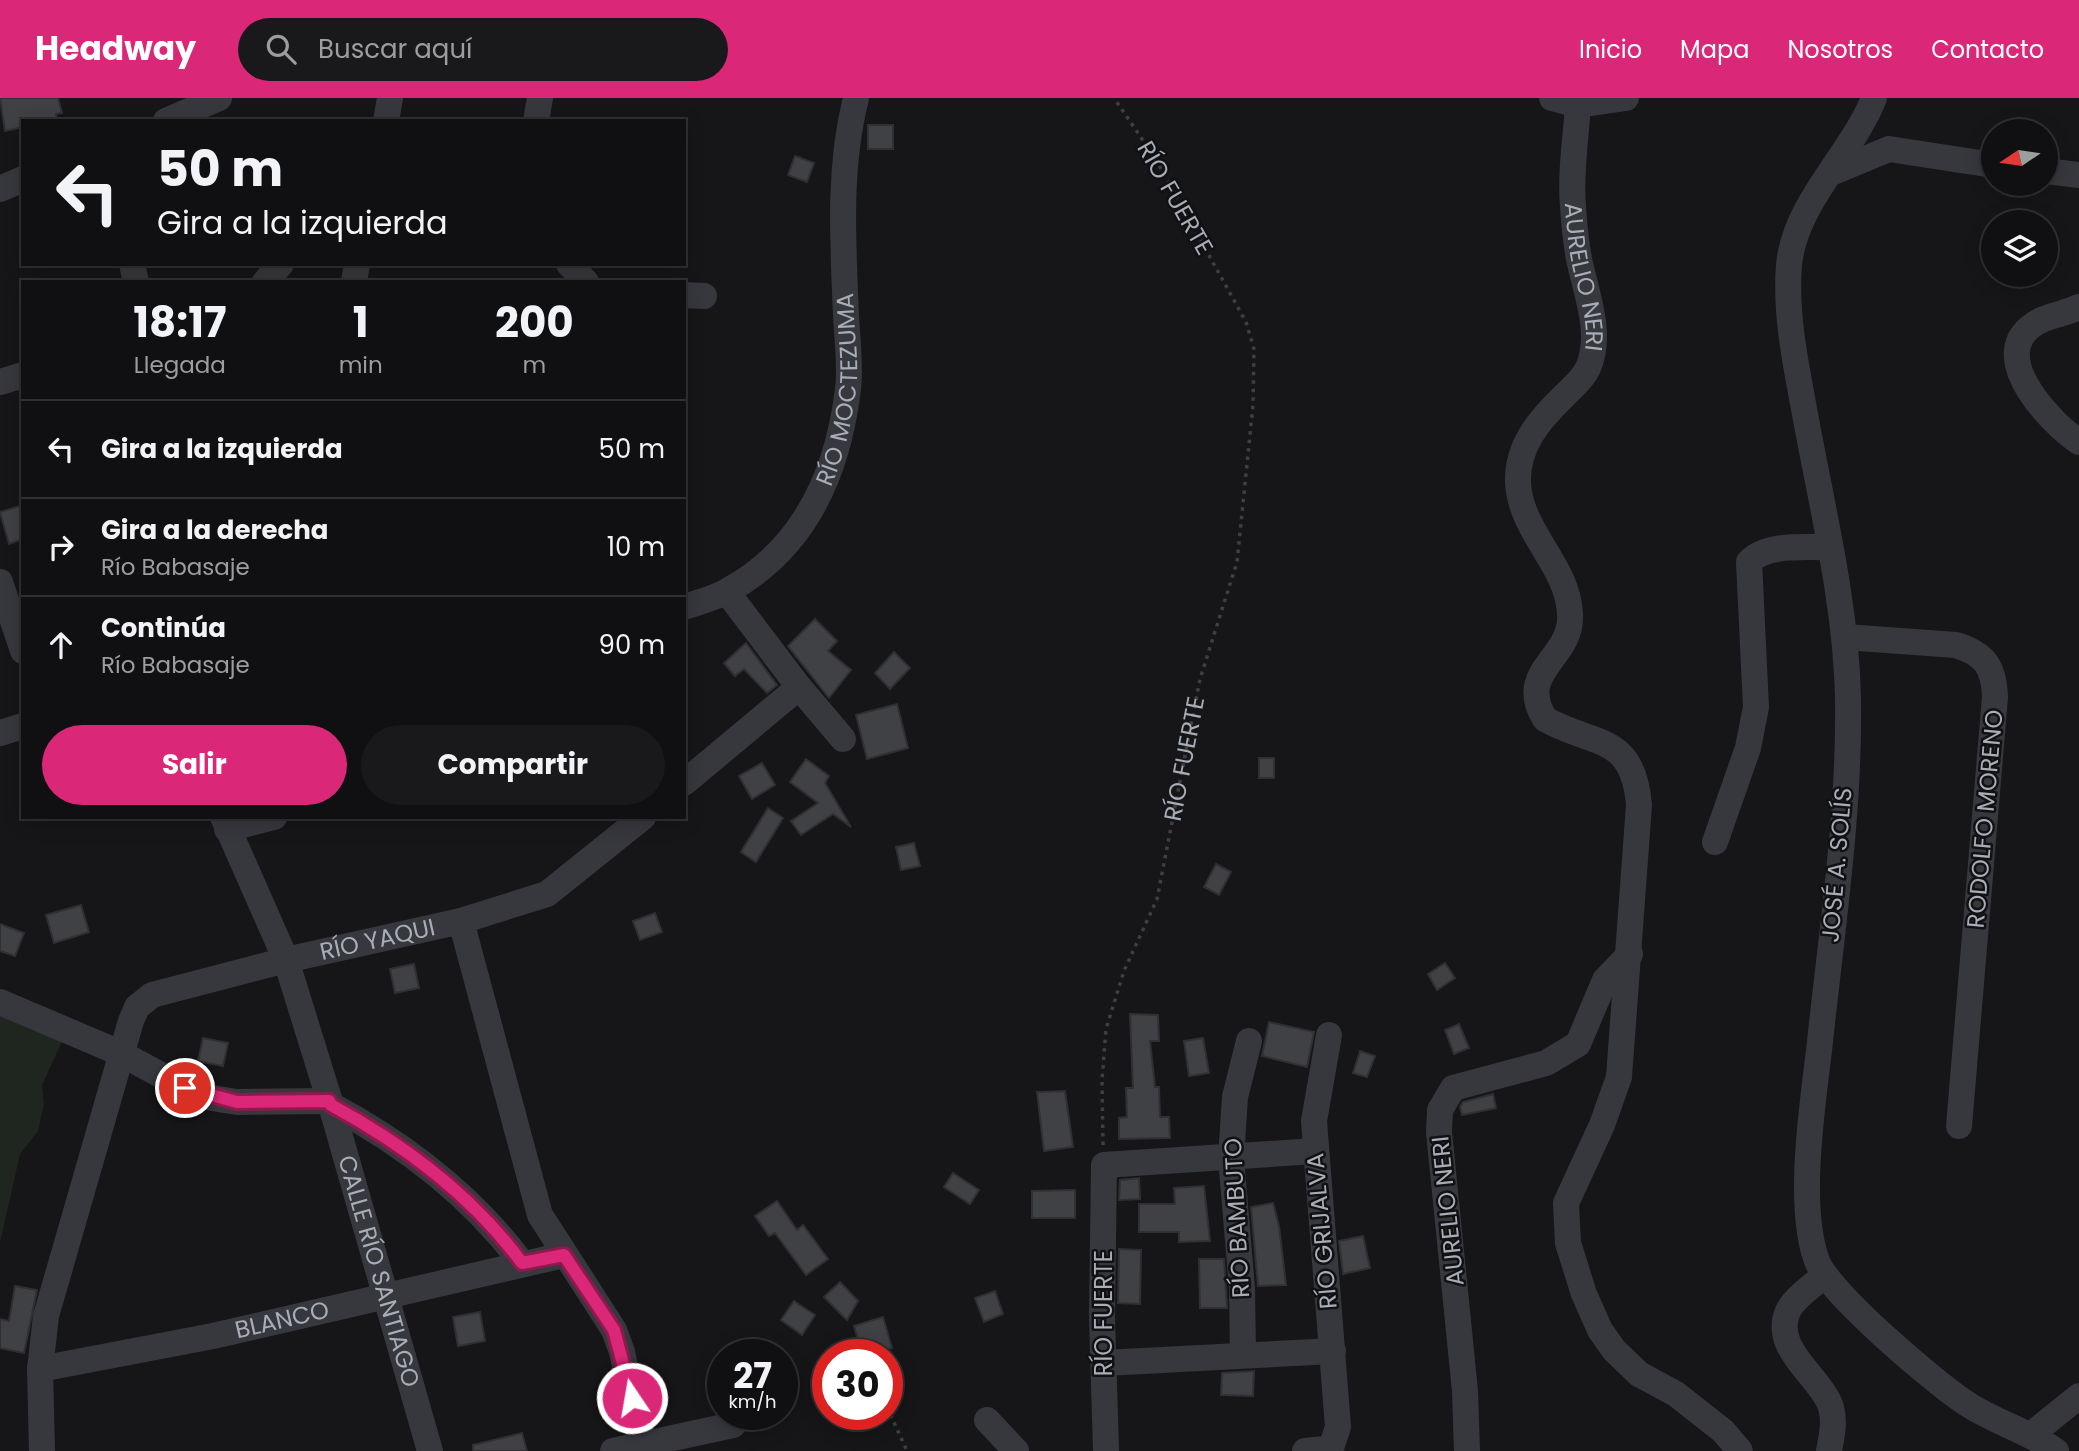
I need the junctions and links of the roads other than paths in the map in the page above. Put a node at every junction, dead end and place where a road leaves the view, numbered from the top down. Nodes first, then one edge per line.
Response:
1 (219, 98) edge
2 (390, 98) edge
3 (540, 98) edge
4 (856, 98) edge
5 (1552, 98) edge
6 (1626, 98) edge
7 (1874, 98) edge
8 (1578, 105) junction
9 (171, 119) edge
10 (386, 119) edge
11 (536, 119) edge
12 (1981, 162) edge
13 (2058, 172) edge
14 (1831, 173) junction
15 (2079, 175) edge
16 (21, 180) edge
17 (0, 189) edge
18 (279, 266) edge
19 (571, 266) edge
20 (267, 280) edge
21 (584, 280) edge
22 (2079, 307) edge
23 (21, 376) edge
24 (0, 382) edge
25 (0, 388) edge
26 (21, 390) edge
27 (2079, 442) edge
28 (1829, 547) junction
29 (0, 582) edge
30 (727, 592) junction
31 (686, 606) edge
32 (1845, 637) junction
33 (21, 646) edge
34 (799, 687) junction
35 (21, 727) edge
36 (0, 733) edge
37 (844, 739) dead end
38 (686, 781) edge
39 (258, 819) edge
40 (641, 819) edge
41 (225, 823) edge
42 (1715, 842) dead end
43 (461, 921) junction
44 (1630, 954) junction
45 (286, 960) junction
46 (1, 1002) edge
47 (1329, 1035) dead end
48 (1249, 1041) dead end
49 (120, 1053) junction
50 (330, 1103) junction
51 (1959, 1126) dead end
52 (1315, 1151) junction
53 (1231, 1158) junction
54 (564, 1255) junction
55 (522, 1263) junction
56 (1823, 1276) junction
57 (386, 1296) junction
58 (1333, 1351) junction
59 (1243, 1355) junction
60 (1104, 1363) junction
61 (40, 1369) junction
62 (2079, 1396) edge
63 (987, 1420) dead end
64 (713, 1430) edge
65 (2032, 1434) junction
66 (643, 1447) edge
67 (42, 1451) edge
68 (430, 1451) edge
69 (613, 1451) edge
70 (1016, 1451) edge
71 (1107, 1451) edge
72 (1305, 1451) edge
73 (1467, 1451) edge
74 (1740, 1451) edge
75 (1829, 1451) edge
76 (2056, 1451) edge

1 - 9 street
2 - 10 street
3 - 11 street
4 - 30 street, RÍO MOCTEZUMA
5 - 8 street
6 - 8 street
7 - 14 street, JOSÉ A. SOLÍS
8 - 44 street, AURELIO NERI
12 - 14 street
13 - 15 street
14 - 28 street, JOSÉ A. SOLÍS
16 - 17 street
18 - 20 street
19 - 21 street
22 - 27 street
23 - 24 street
25 - 26 street
28 - 32 street, JOSÉ A. SOLÍS
28 - 42 street
29 - 33 street
30 - 31 street, RÍO MOCTEZUMA
30 - 34 street
32 - 51 street, RODOLFO MORENO
32 - 56 street, JOSÉ A. SOLÍS
34 - 37 street
34 - 38 street
35 - 36 street
39 - 41 street
40 - 43 street, RÍO YAQUI
41 - 45 street, CALLE RÍO SANTIAGO
43 - 45 street, RÍO YAQUI
43 - 54 street
44 - 73 street, AURELIO NERI
44 - 74 street, AURELIO NERI
45 - 49 street, RÍO YAQUI
45 - 50 street, CALLE RÍO SANTIAGO
46 - 49 street
47 - 52 street, RÍO GRIJALVA
48 - 53 street, RÍO BAMBUTO
49 - 50 street
49 - 61 street, RÍO YAQUI
50 - 55 street
50 - 57 street, CALLE RÍO SANTIAGO
52 - 53 street
52 - 58 street, RÍO GRIJALVA
53 - 59 street, RÍO BAMBUTO
53 - 60 street, RÍO FUERTE
54 - 55 street, BLANCO
54 - 66 street
55 - 57 street, BLANCO
56 - 65 street, JOSÉ A. SOLÍS
56 - 75 street
57 - 61 street, BLANCO
57 - 68 street, CALLE RÍO SANTIAGO
58 - 59 street
58 - 72 street, RÍO GRIJALVA
59 - 60 street
60 - 71 street, RÍO FUERTE
61 - 67 street
62 - 65 street
63 - 70 street
64 - 66 street
65 - 76 street, JOSÉ A. SOLÍS
66 - 69 street

